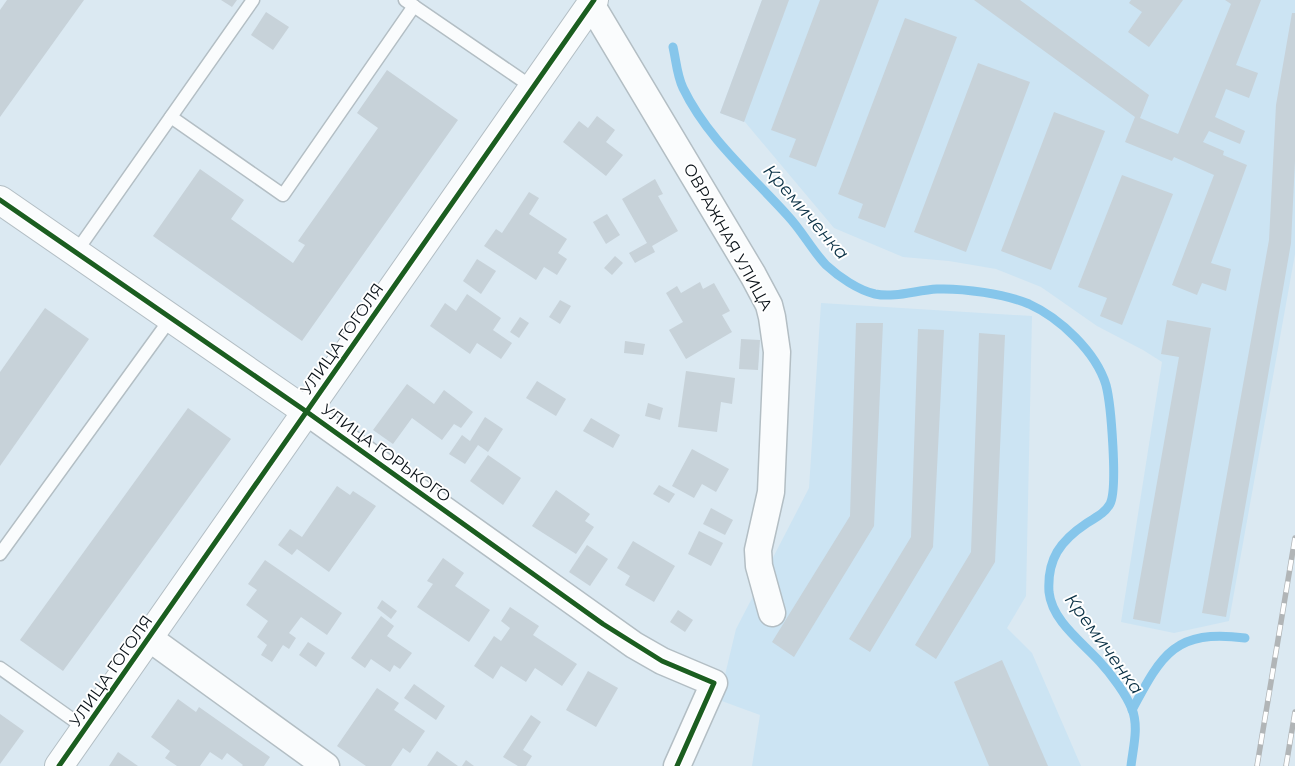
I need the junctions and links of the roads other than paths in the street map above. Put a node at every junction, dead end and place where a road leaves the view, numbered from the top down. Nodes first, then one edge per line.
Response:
1 (253, 0) edge
2 (592, 2) edge
3 (409, 3) edge
4 (532, 87) junction
5 (171, 117) junction
6 (0, 200) edge
7 (76, 252) junction
8 (170, 318) junction
9 (307, 412) junction
10 (0, 554) edge
11 (772, 613) dead end
12 (149, 638) junction
13 (0, 668) edge
14 (86, 729) junction
15 (60, 766) edge
16 (326, 766) edge
17 (678, 766) edge

1 - 5 lane
2 - 4 street, УЛИЦА ГОГОЛЯ
2 - 11 street, ОВРАЖНАЯ УЛИЦА
3 - 4 lane
3 - 5 lane
4 - 9 street, УЛИЦА ГОГОЛЯ
5 - 7 lane
6 - 7 street, УЛИЦА ГОРЬКОГО
7 - 8 street, УЛИЦА ГОРЬКОГО
8 - 9 street, УЛИЦА ГОРЬКОГО
8 - 10 lane
9 - 12 street, УЛИЦА ГОГОЛЯ
9 - 17 street, УЛИЦА ГОРЬКОГО
12 - 14 street, УЛИЦА ГОГОЛЯ
12 - 16 street
13 - 14 lane
14 - 15 street, УЛИЦА ГОГОЛЯ

